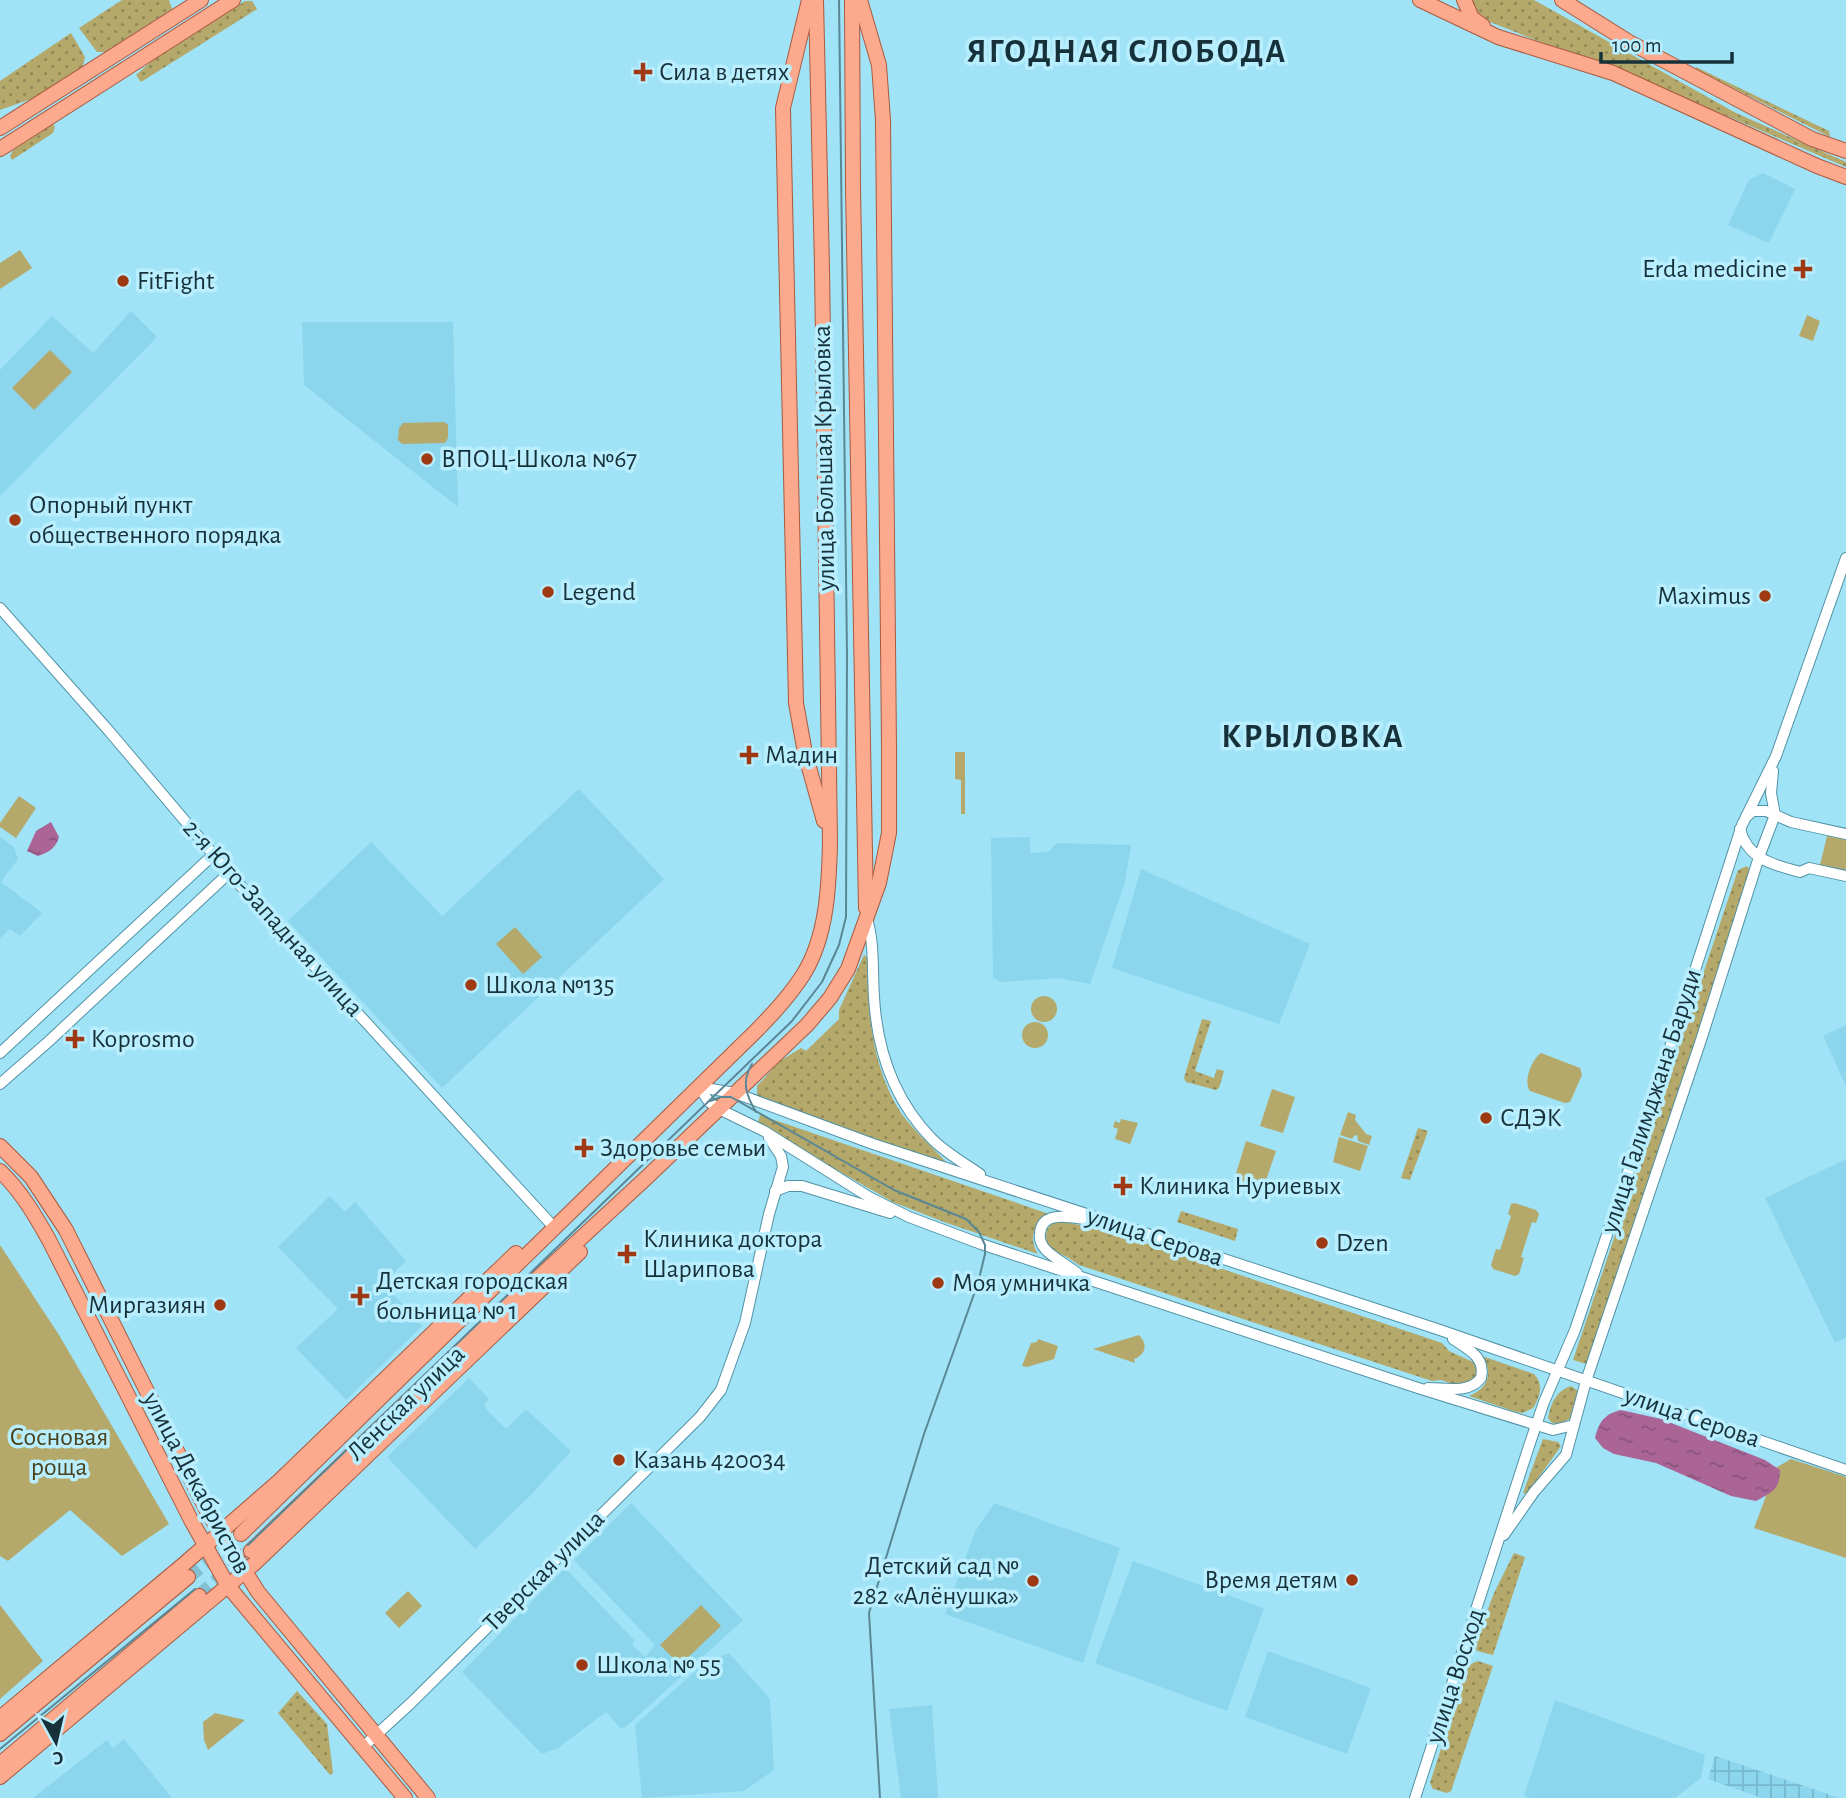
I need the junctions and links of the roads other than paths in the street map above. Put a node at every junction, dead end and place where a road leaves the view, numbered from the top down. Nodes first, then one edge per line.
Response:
1 (201, 0) edge
2 (233, 0) edge
3 (809, 0) edge
4 (816, 0) edge
5 (852, 0) edge
6 (860, 0) edge
7 (1420, 0) edge
8 (1464, 0) edge
9 (1562, 0) edge
10 (1498, 37) junction
11 (0, 128) edge
12 (0, 149) edge
13 (1846, 151) edge
14 (1846, 177) edge
15 (1846, 558) edge
16 (0, 608) edge
17 (1776, 756) junction
18 (1775, 815) junction
19 (1742, 824) junction
20 (1846, 834) edge
21 (830, 843) junction
22 (213, 855) junction
23 (1759, 857) junction
24 (229, 873) junction
25 (1846, 876) edge
26 (824, 916) joint
27 (866, 916) junction
28 (123, 939) junction
29 (140, 956) junction
30 (0, 1053) edge
31 (0, 1084) edge
32 (699, 1087) junction
33 (735, 1093) junction
34 (719, 1109) junction
35 (767, 1134) junction
36 (0, 1146) edge
37 (0, 1171) edge
38 (644, 1180) junction
39 (991, 1182) junction
40 (775, 1191) junction
41 (570, 1212) junction
42 (909, 1217) junction
43 (1100, 1220) junction
44 (551, 1224) junction
45 (1080, 1276) junction
46 (1437, 1329) junction
47 (1558, 1371) junction
48 (1586, 1381) junction
49 (1418, 1388) junction
50 (1536, 1425) junction
51 (1574, 1425) junction
52 (1846, 1469) edge
53 (219, 1533) junction
54 (241, 1534) tunnel mouth
55 (205, 1546) junction
56 (251, 1551) tunnel mouth
57 (1494, 1553) junction
58 (243, 1572) junction
59 (188, 1577) tunnel mouth
60 (228, 1586) junction
61 (199, 1595) tunnel mouth
62 (0, 1718) edge
63 (0, 1734) edge
64 (376, 1735) junction
65 (363, 1747) junction
66 (0, 1764) edge
67 (0, 1777) edge
68 (405, 1798) edge
69 (428, 1798) edge
70 (1415, 1798) edge

1 - 11 main road
2 - 12 main road
3 - 21 main road
4 - 21 main road, улица Большая Крыловка
5 - 27 main road, улица Большая Крыловка
6 - 27 main road, Ленская улица
7 - 10 main road
8 - 10 main road
9 - 13 main road
10 - 14 main road
15 - 17 street
16 - 22 street, 2-я Юго-Западная улица
17 - 18 street
17 - 19 street, улица Галимджана Баруди
18 - 19 street
18 - 20 street
18 - 23 street, улица Галимджана Баруди
19 - 23 street
19 - 47 street, улица Галимджана Баруди
21 - 26 main road, улица Большая Крыловка
22 - 24 street, 2-я Юго-Западная улица
22 - 28 street
23 - 25 street
23 - 48 street, улица Галимджана Баруди
24 - 29 street
24 - 44 street, 2-я Юго-Западная улица
26 - 32 main road, Ленская улица
27 - 33 main road, Ленская улица
27 - 39 street
28 - 29 street
28 - 30 street
29 - 31 street
32 - 33 street, улица Серова
32 - 34 street
32 - 41 main road, Ленская улица
33 - 34 main road, Ленская улица
33 - 39 street, улица Серова
34 - 35 street
34 - 38 main road, Ленская улица
35 - 40 street
35 - 42 street
36 - 53 main road, улица Декабристов
37 - 55 main road, улица Декабристов
38 - 56 main road, Ленская улица
38 - 58 main road
39 - 43 street, улица Серова
40 - 42 street
40 - 64 street, Тверская улица
41 - 44 main road
41 - 54 main road, Ленская улица
42 - 45 street
43 - 45 street
43 - 46 street, улица Серова
44 - 53 main road
45 - 49 street
46 - 47 street, улица Серова
46 - 49 street
47 - 48 street, улица Серова
47 - 50 street, улица Восход
48 - 51 street, улица Восход
48 - 52 street, улица Серова
49 - 50 street
50 - 51 street
50 - 57 street, улица Восход
51 - 57 street, улица Восход
53 - 55 main road
53 - 58 main road, улица Декабристов
55 - 60 main road, улица Декабристов
55 - 62 main road
57 - 70 street, улица Восход
58 - 60 main road
58 - 64 main road, улица Декабристов
59 - 63 main road
60 - 65 main road, улица Декабристов
60 - 67 main road
61 - 66 main road
64 - 65 street, Тверская улица
64 - 69 main road, улица Декабристов
65 - 68 main road, улица Декабристов

